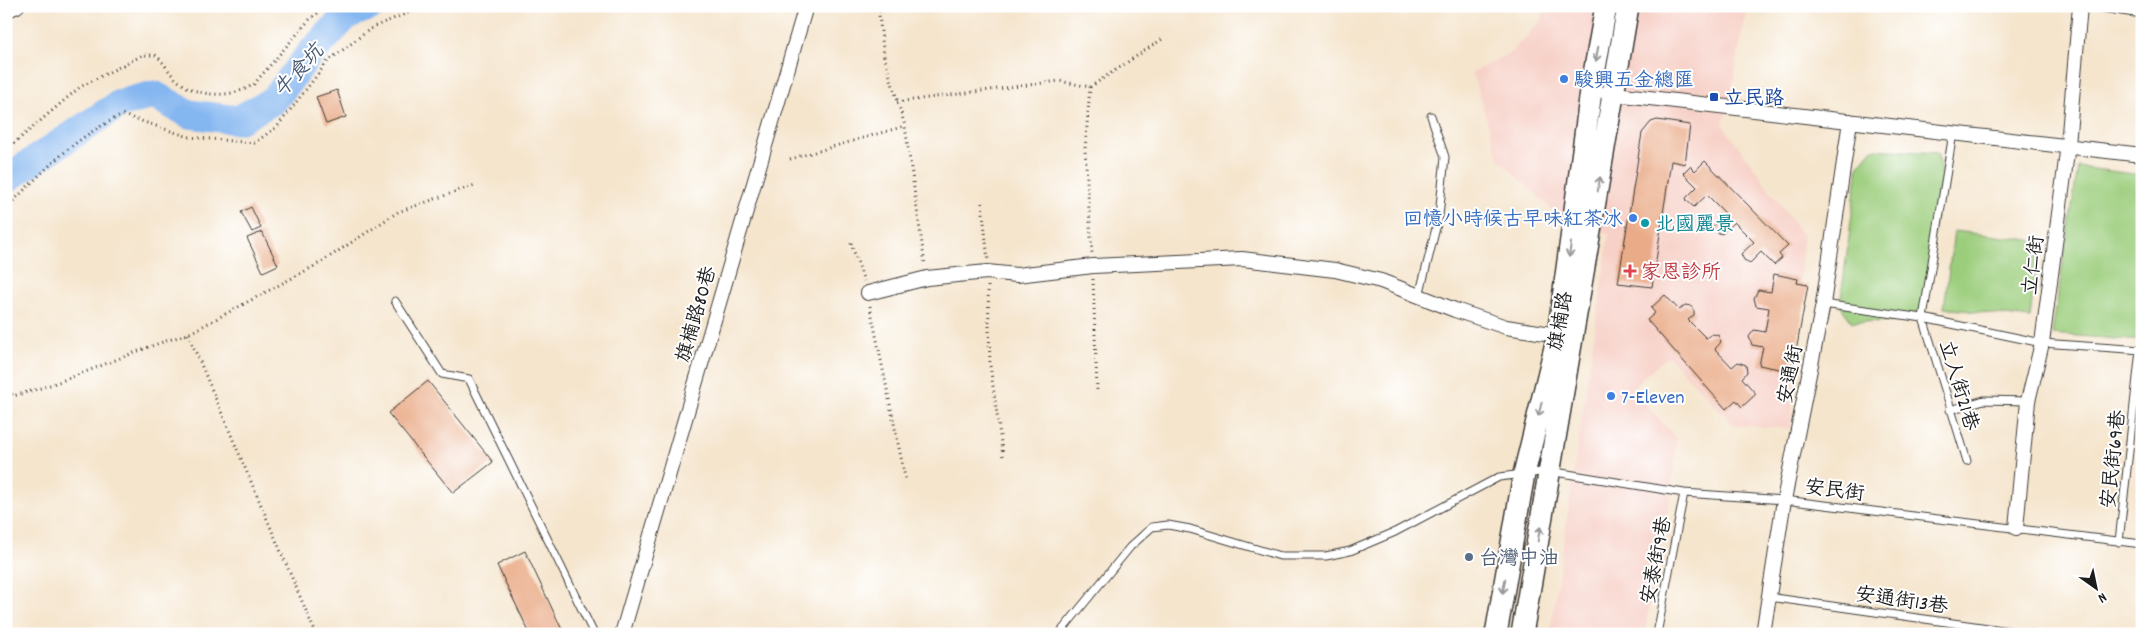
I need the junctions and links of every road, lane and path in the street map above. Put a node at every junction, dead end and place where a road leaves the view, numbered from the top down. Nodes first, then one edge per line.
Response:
1 (17, 6) edge
2 (327, 6) edge
3 (426, 6) edge
4 (806, 6) edge
5 (880, 6) edge
6 (1606, 6) edge
7 (1628, 6) edge
8 (2080, 6) edge
9 (2088, 6) edge
10 (6, 11) edge
11 (2142, 14) edge
12 (1164, 38) dead end
13 (1090, 87) junction
14 (1591, 91) junction
15 (1615, 94) junction
16 (897, 102) junction
17 (1431, 116) dead end
18 (1850, 121) junction
19 (904, 126) junction
20 (1953, 132) junction
21 (2068, 145) junction
22 (6, 150) edge
23 (2142, 155) edge
24 (790, 159) dead end
25 (476, 185) dead end
26 (982, 203) dead end
27 (6, 208) edge
28 (851, 243) dead end
29 (1093, 266) junction
30 (987, 272) junction
31 (926, 278) junction
32 (868, 293) junction
33 (1419, 296) junction
34 (396, 301) dead end
35 (1823, 304) junction
36 (1923, 318) junction
37 (188, 334) junction
38 (1558, 335) junction
39 (2042, 343) junction
40 (2141, 350) edge
41 (6, 386) edge
42 (1097, 390) dead end
43 (2028, 400) junction
44 (1950, 410) junction
45 (1003, 457) dead end
46 (1967, 461) dead end
47 (1549, 471) junction
48 (1524, 474) junction
49 (906, 482) dead end
50 (1684, 493) junction
51 (1784, 500) junction
52 (2016, 528) junction
53 (2119, 542) junction
54 (2142, 544) edge
55 (1769, 597) junction
56 (316, 634) edge
57 (594, 634) edge
58 (622, 634) edge
59 (1059, 634) edge
60 (1496, 634) edge
61 (1522, 634) edge
62 (1657, 634) edge
63 (1764, 634) edge
64 (2031, 634) edge

1 - 10 street
2 - 22 path
3 - 27 path
4 - 58 street, 旗楠路80巷
5 - 16 path
6 -> 14 main road, 旗楠路
7 - 15 main road, 旗楠路
8 - 21 street, 立仁街
9 - 11 lane
12 - 13 path
13 - 16 path
13 - 29 path
14 - 15 street
14 -> 38 main road, 旗楠路
15 - 18 street
47 -> 15 main road, 旗楠路
16 - 19 path
17 - 33 lane
18 - 20 street
18 - 35 street, 安通街
19 - 24 path
19 - 31 path
20 - 21 street
20 - 36 lane
21 - 23 street
21 - 39 street, 立仁街
25 - 37 path
26 - 30 path
28 - 32 path
29 - 30 street
29 - 33 street
29 - 42 path
30 - 31 street
30 - 45 path
31 - 32 street
32 - 49 path
33 - 38 street
34 - 57 lane
35 - 36 lane
35 - 51 street, 安通街
36 - 39 lane
36 - 44 lane, 立人街21巷
37 - 41 path
37 - 56 path
38 -> 48 main road, 旗楠路
39 - 40 lane
39 - 43 street, 立仁街
40 - 53 lane, 安民街69巷
43 - 44 lane
43 - 52 street, 立仁街
44 - 46 lane, 立人街21巷
47 - 48 lane, 安民街
47 - 50 lane, 安民街
61 -> 47 main road, 旗楠路
48 - 59 lane, 安民街
48 -> 60 main road, 旗楠路
50 - 51 lane, 安民街
50 - 62 lane, 安泰街9巷
51 - 52 lane, 安民街
51 - 55 street, 安通街
52 - 53 lane, 安民街
53 - 54 lane, 安民街
55 - 63 street, 安通街
55 - 64 lane, 安通街13巷

